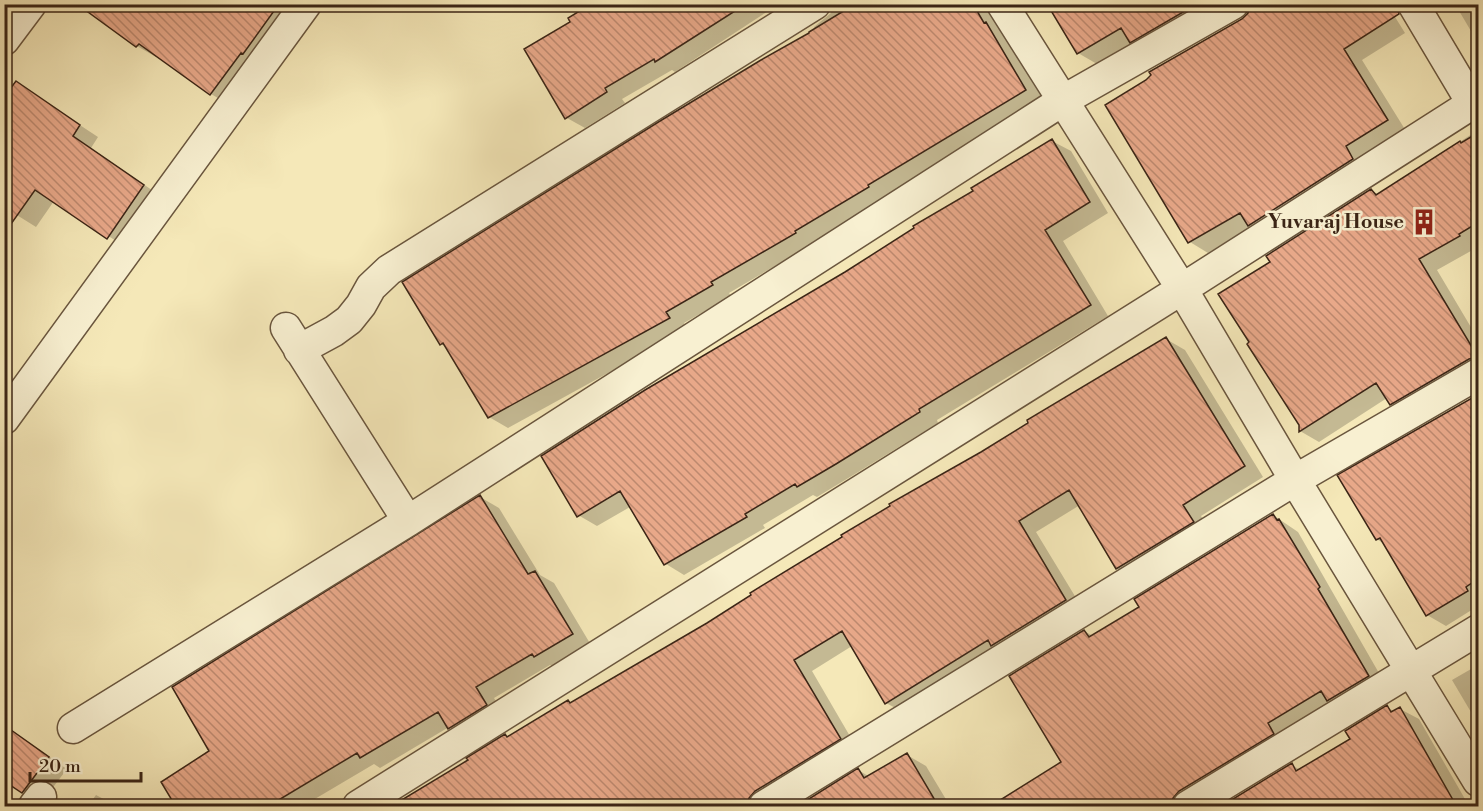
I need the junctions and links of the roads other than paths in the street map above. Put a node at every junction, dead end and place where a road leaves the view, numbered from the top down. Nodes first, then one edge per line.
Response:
1 (31, 4) edge
2 (306, 4) edge
3 (815, 4) edge
4 (1002, 4) edge
5 (1233, 4) edge
6 (1413, 4) edge
7 (4, 40) edge
8 (1062, 101) junction
9 (1475, 101) edge
10 (1182, 289) junction
11 (1479, 374) edge
12 (8, 407) edge
13 (1295, 480) junction
14 (408, 520) junction
15 (1479, 630) edge
16 (1412, 670) junction
17 (73, 728) dead end
18 (1479, 781) edge
19 (358, 807) edge
20 (764, 807) edge
21 (1188, 807) edge

1 - 7 street
2 - 12 street
3 - 14 street
4 - 8 street
5 - 8 street
6 - 9 street
8 - 10 street
8 - 14 street
9 - 10 street
10 - 13 street
10 - 19 street
11 - 13 street
13 - 16 street
13 - 20 street
14 - 17 street
15 - 16 street
16 - 18 street
16 - 21 street

